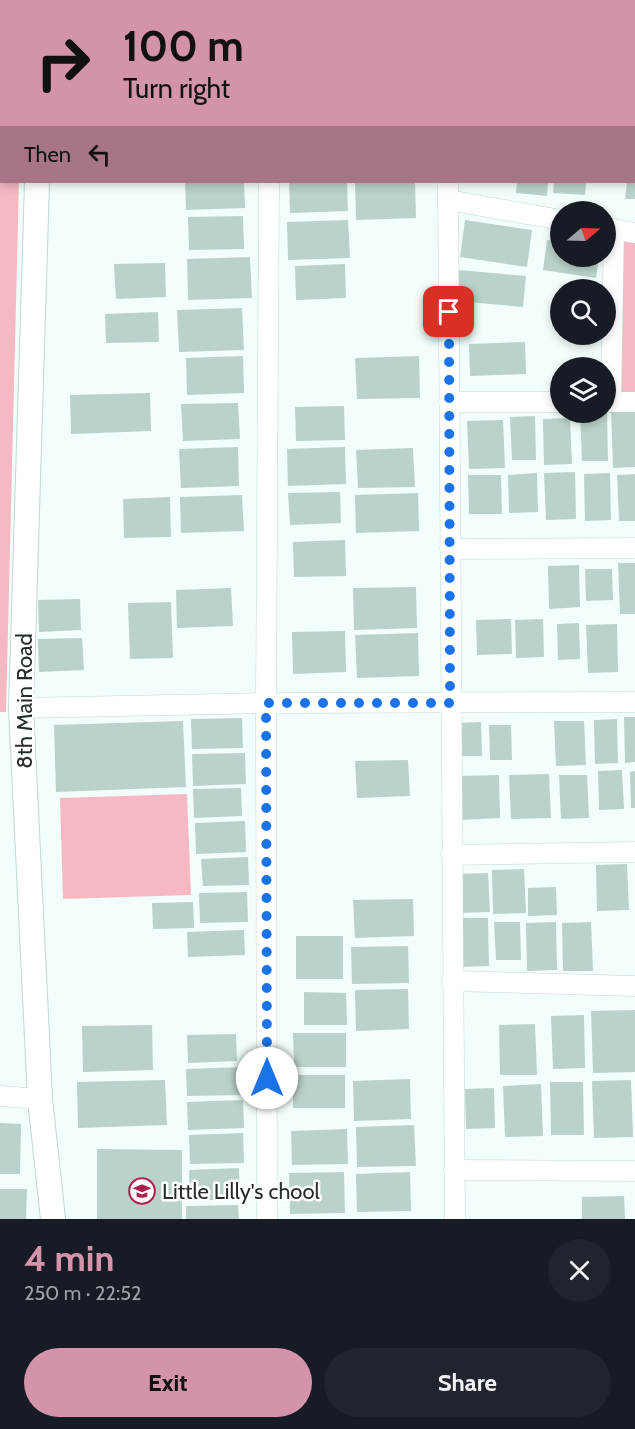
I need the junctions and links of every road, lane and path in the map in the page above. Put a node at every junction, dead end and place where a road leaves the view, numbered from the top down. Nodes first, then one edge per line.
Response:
1 (37, 183) edge
2 (269, 183) edge
3 (448, 191) edge
4 (550, 217) edge
5 (616, 230) edge
6 (635, 233) edge
7 (610, 267) edge
8 (609, 357) edge
9 (449, 402) junction
10 (550, 402) edge
11 (616, 402) edge
12 (635, 402) edge
13 (635, 548) edge
14 (450, 549) junction
15 (635, 702) edge
16 (266, 703) junction
17 (450, 703) junction
18 (21, 708) junction
19 (635, 852) edge
20 (451, 855) junction
21 (452, 981) junction
22 (635, 986) edge
23 (0, 1096) edge
24 (40, 1099) junction
25 (454, 1170) junction
26 (635, 1171) edge
27 (53, 1219) edge
28 (267, 1219) edge
29 (454, 1219) edge

1 - 18 street, 8th Main Road
2 - 16 street
3 - 4 street
3 - 9 street
5 - 6 street
7 - 8 street
9 - 10 street
9 - 14 street
11 - 12 street
13 - 14 street
14 - 17 street
15 - 17 street
16 - 17 street
16 - 18 street
16 - 28 street
17 - 20 street
18 - 24 street, 8th Main Road
19 - 20 street
20 - 21 street
21 - 22 street
21 - 25 street
23 - 24 street
24 - 27 street, 8th Main Road
25 - 26 street
25 - 29 street

